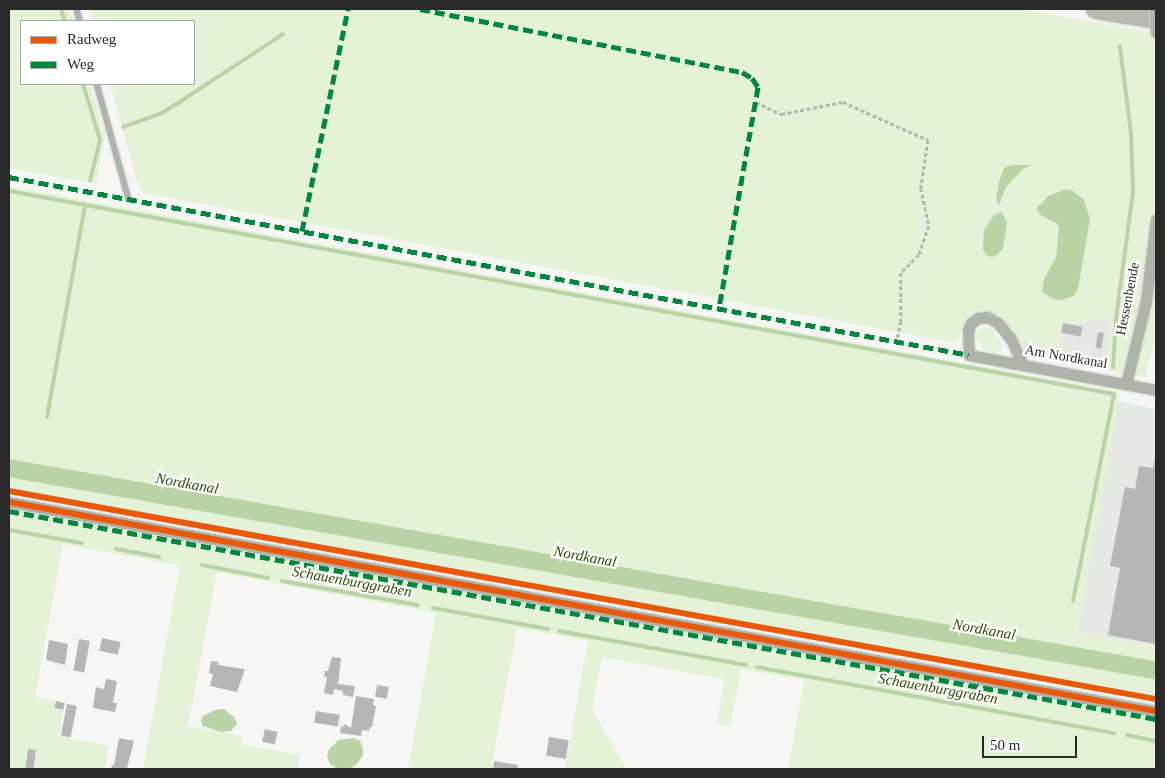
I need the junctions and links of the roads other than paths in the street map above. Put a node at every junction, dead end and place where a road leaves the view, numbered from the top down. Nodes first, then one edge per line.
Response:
1 (1096, 9) edge
2 (1155, 9) edge
3 (1156, 19) edge
4 (1156, 32) edge
5 (98, 85) edge
6 (129, 199) dead end
7 (1156, 220) edge
8 (1023, 365) junction
9 (1126, 384) junction
10 (1156, 390) edge
11 (9, 502) edge
12 (1156, 711) edge

1 - 3 highway
2 - 4 street, bridge
5 - 6 lane
7 - 9 street, Hessenbende
8 - 8 street, Am Nordkanal
8 - 9 street, Am Nordkanal
9 - 10 street, Am Nordkanal
11 - 12 street

